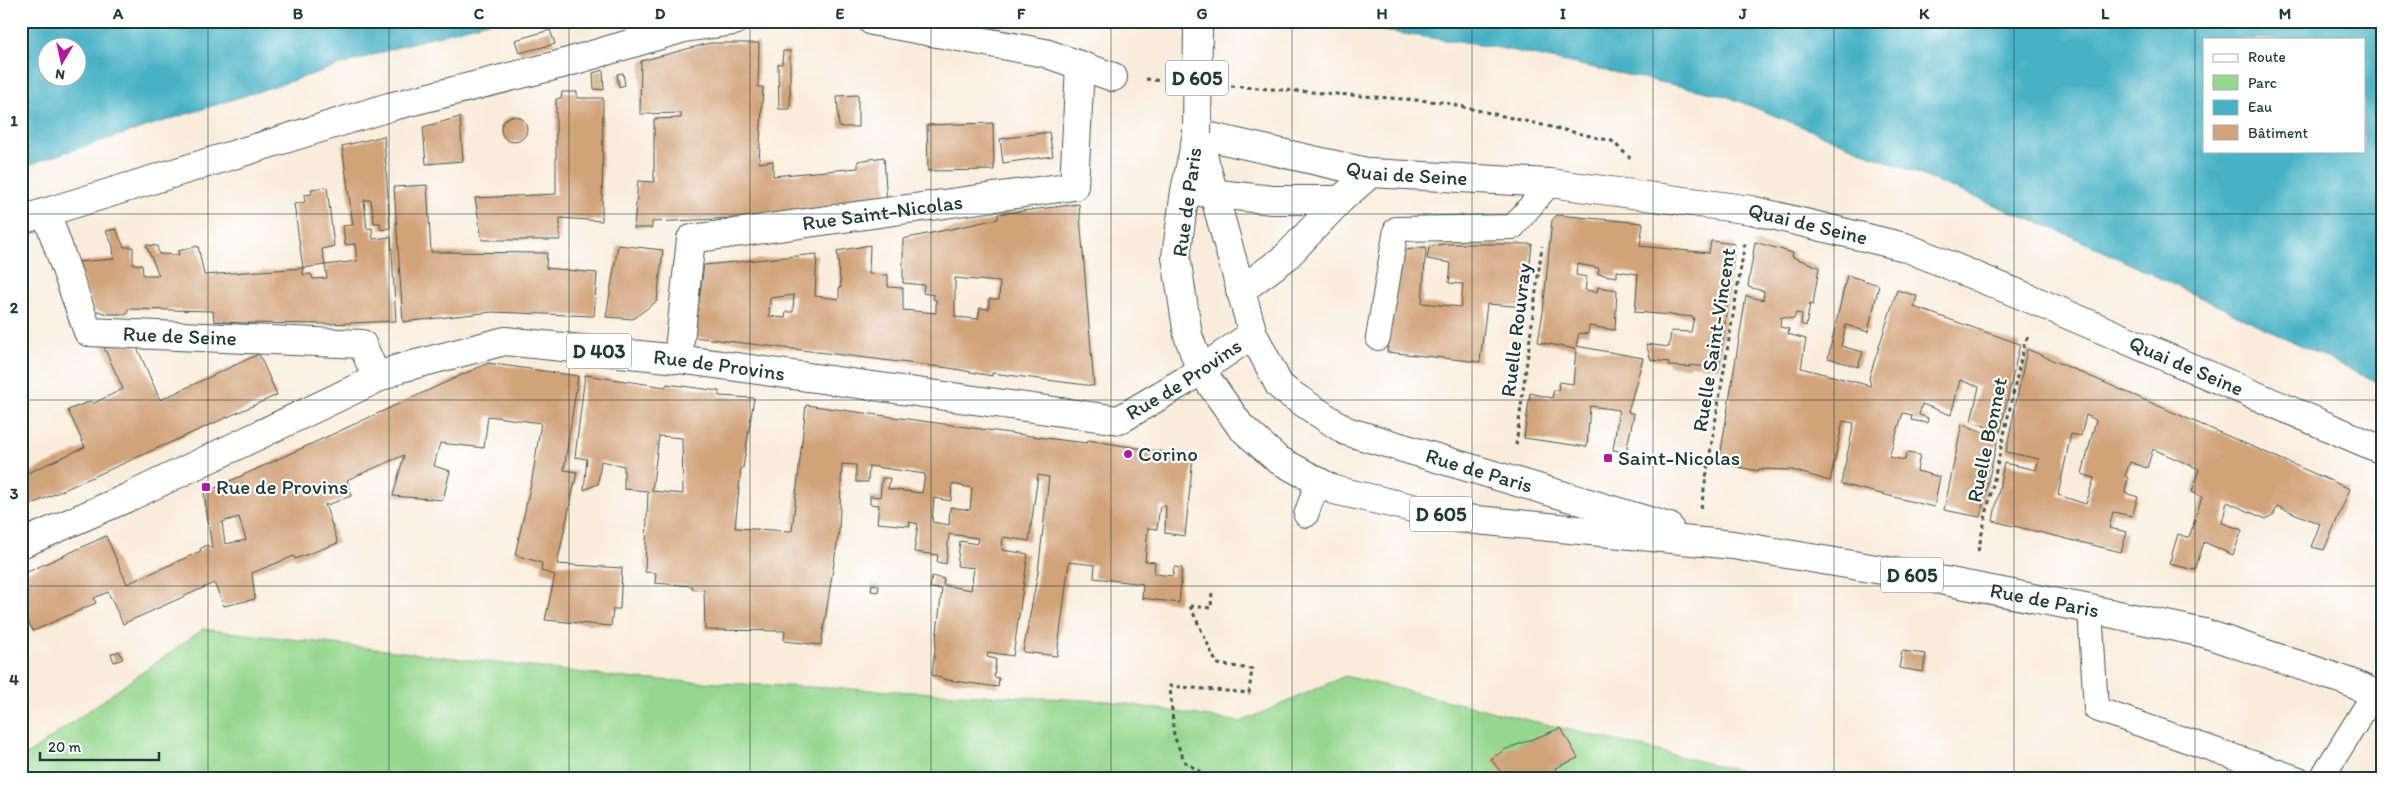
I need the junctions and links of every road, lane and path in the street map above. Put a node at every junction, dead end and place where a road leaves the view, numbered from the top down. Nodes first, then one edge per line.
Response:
1 (734, 21) edge
2 (872, 21) edge
3 (1198, 21) edge
4 (1080, 65) junction
5 (1113, 77) joint
6 (1171, 81) dead end
7 (1229, 86) dead end
8 (1197, 134) junction
9 (1634, 161) dead end
10 (1371, 173) junction
11 (1550, 183) junction
12 (1185, 190) junction
13 (1215, 192) junction
14 (1340, 200) junction
15 (1751, 210) junction
16 (34, 216) edge
17 (1542, 243) dead end
18 (1240, 290) junction
19 (2043, 304) junction
20 (1252, 334) junction
21 (1378, 338) dead end
22 (678, 359) junction
23 (1200, 369) junction
24 (377, 378) junction
25 (2382, 450) edge
26 (1318, 481) junction
27 (1511, 481) junction
28 (1306, 515) dead end
29 (1697, 535) junction
30 (21, 544) edge
31 (1733, 545) junction
32 (1971, 586) junction
33 (1212, 591) dead end
34 (2090, 609) junction
35 (2378, 696) edge
36 (1211, 779) edge
37 (2299, 779) edge
38 (2321, 779) edge

1 - 16 main road
2 - 4 main road
3 - 8 main road, D 605, bridge
4 - 5 main road
4 - 22 main road, Rue Saint-Nicolas
5 - 6 path
7 - 9 path
8 - 10 main road, Quai de Seine
8 - 12 main road, Rue de Paris / D 605
8 - 13 main road, Rue de Paris / D 605
10 - 11 main road, Quai de Seine
10 - 14 main road
11 - 15 main road, Quai de Seine
11 - 21 lane
12 - 13 main road
12 - 23 main road, Rue de Paris / D 605
13 - 14 main road
13 - 18 main road, Rue de Paris / D 605
14 - 18 main road
15 - 19 main road, Quai de Seine
15 - 29 path, Ruelle Saint-Vincent
16 - 24 main road, Rue de Seine
17 - 27 path, Ruelle Rouvray
18 - 20 main road, Rue de Paris / D 605
19 - 25 main road, Quai de Seine
19 - 32 path, Ruelle Bonnet
20 - 23 main road, Rue de Provins / D 403
20 - 27 main road, Rue de Paris / D 605
22 - 23 main road, Rue de Provins / D 403
22 - 24 main road, Rue de Provins / D 403
23 - 26 main road, Rue de Paris / D 605
24 - 30 main road, Rue de Provins / D 403
26 - 28 lane
26 - 31 main road, Rue de Paris / D 605
27 - 29 main road, Rue de Paris / D 605
29 - 31 main road, Rue de Paris / D 605
31 - 32 main road, Rue de Paris / D 605
32 - 34 main road, Rue de Paris / D 605
33 - 36 path
34 - 35 main road, Rue de Paris / D 605
34 - 37 lane
35 - 38 lane

